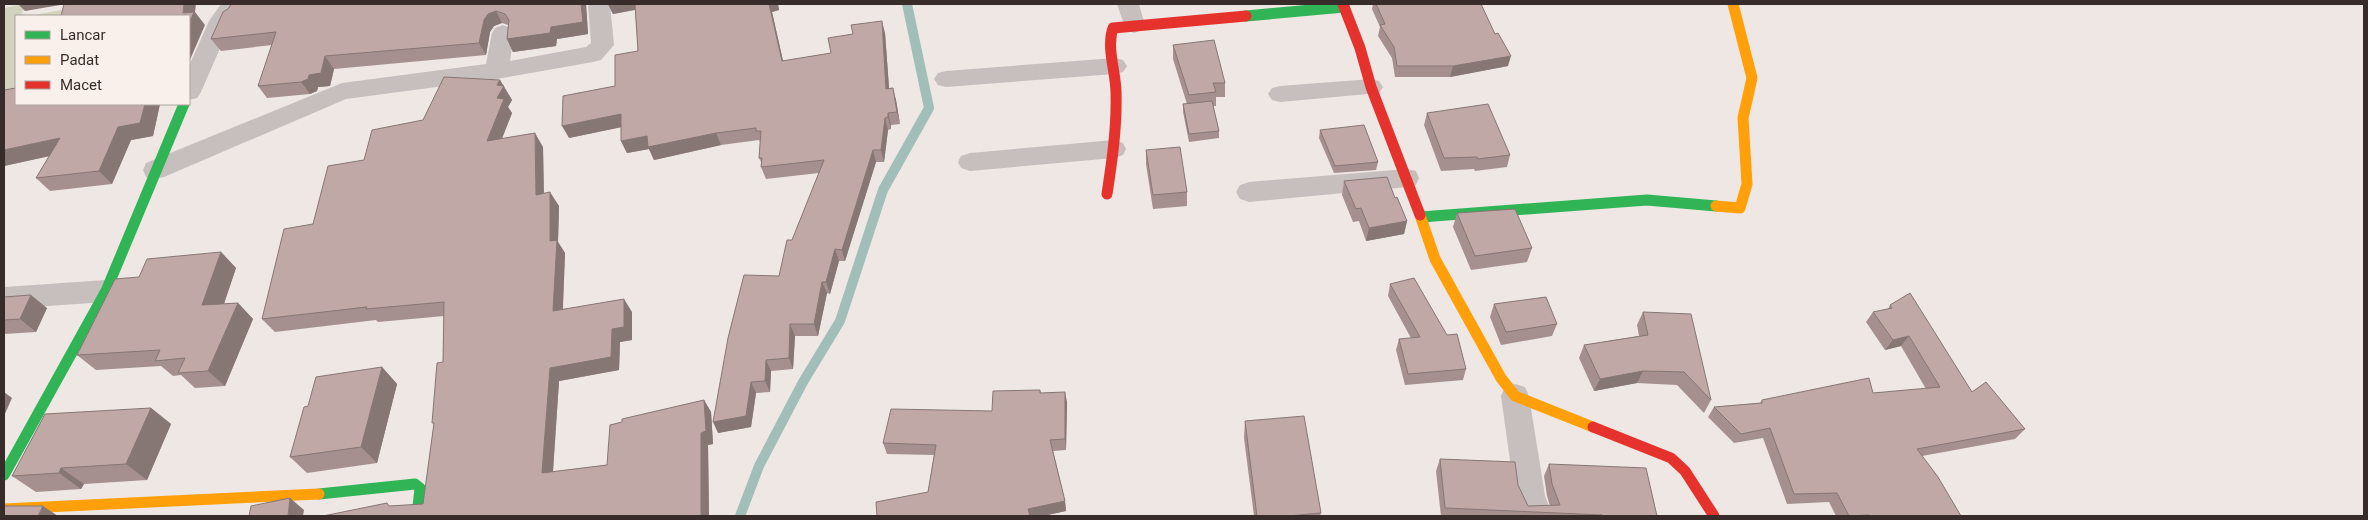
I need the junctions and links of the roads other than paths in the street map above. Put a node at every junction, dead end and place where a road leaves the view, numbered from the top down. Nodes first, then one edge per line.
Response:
1 (232, 4) edge
2 (599, 4) edge
3 (1733, 4) edge
4 (1344, 6) edge
5 (1131, 14) edge
6 (503, 33) dead end
7 (1115, 66) junction
8 (497, 71) junction
9 (946, 79) dead end
10 (1371, 87) junction
11 (190, 90) edge
12 (1280, 94) dead end
13 (184, 105) edge
14 (1114, 149) junction
15 (970, 162) dead end
16 (155, 170) junction
17 (1407, 178) junction
18 (1249, 192) dead end
19 (1107, 194) dead end
20 (1422, 217) junction
21 (106, 291) junction
22 (4, 298) edge
23 (1515, 396) junction
24 (4, 475) edge
25 (4, 509) edge
26 (416, 516) edge
27 (1538, 516) edge
28 (1714, 516) edge

1 - 11 street
2 - 8 street
3 - 20 street
4 - 5 street
4 - 10 street
5 - 7 street
6 - 8 street
7 - 9 street
7 - 14 street
8 - 16 street
10 - 12 street
10 - 17 street
13 - 16 street
14 - 15 street
14 - 19 street
16 - 21 street
17 - 18 street
17 - 20 street
20 - 23 street
21 - 22 street
21 - 24 street
23 - 27 street
23 - 28 street
25 - 26 street

